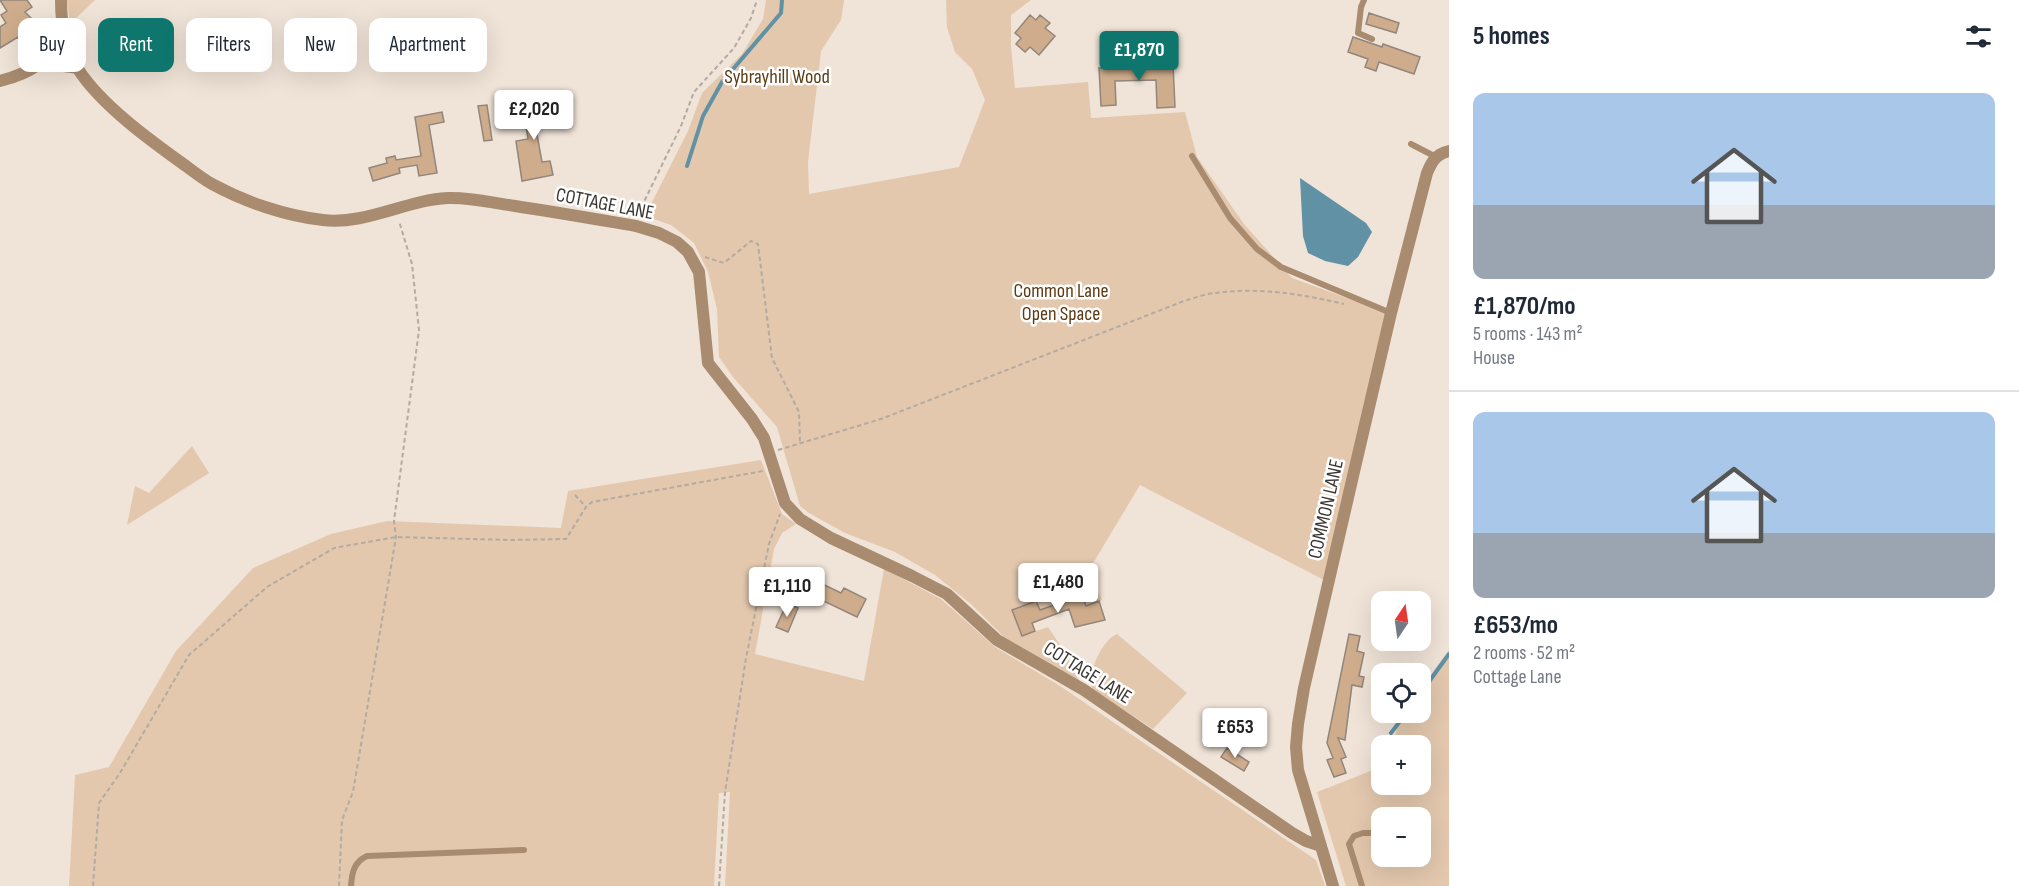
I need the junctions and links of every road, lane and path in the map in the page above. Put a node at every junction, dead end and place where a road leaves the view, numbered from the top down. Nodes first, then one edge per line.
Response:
1 (61, 0) edge
2 (757, 0) edge
3 (1364, 0) edge
4 (63, 18) edge
5 (1372, 39) dead end
6 (27, 72) edge
7 (81, 72) edge
8 (0, 81) edge
9 (1411, 144) dead end
10 (1448, 151) edge
11 (1192, 156) dead end
12 (1436, 157) junction
13 (394, 210) junction
14 (636, 226) junction
15 (688, 252) junction
16 (1350, 305) dead end
17 (1391, 313) junction
18 (800, 442) junction
19 (770, 453) junction
20 (774, 468) junction
21 (575, 495) dead end
22 (785, 503) junction
23 (586, 507) junction
24 (396, 537) junction
25 (1371, 833) edge
26 (1321, 846) junction
27 (524, 850) dead end
28 (93, 886) edge
29 (339, 886) edge
30 (351, 886) edge
31 (719, 886) edge
32 (1334, 886) edge
33 (1362, 886) edge

1 - 4 street, COTTAGE LANE
2 - 14 path
3 - 5 lane
6 - 8 street
7 - 13 street, COTTAGE LANE
9 - 12 lane
10 - 12 street
11 - 17 lane
12 - 17 street, COMMON LANE
13 - 14 street, COTTAGE LANE
13 - 24 path
14 - 15 street, COTTAGE LANE
15 - 18 path
15 - 19 street, COTTAGE LANE
16 - 18 path
17 - 26 street, COMMON LANE
18 - 19 path
19 - 20 street, COTTAGE LANE
20 - 22 street, COTTAGE LANE
20 - 23 path
21 - 23 path
22 - 26 street, COTTAGE LANE
22 - 31 path
23 - 24 path
24 - 28 path
24 - 29 path
25 - 33 lane
26 - 32 street, COMMON LANE
27 - 30 lane

